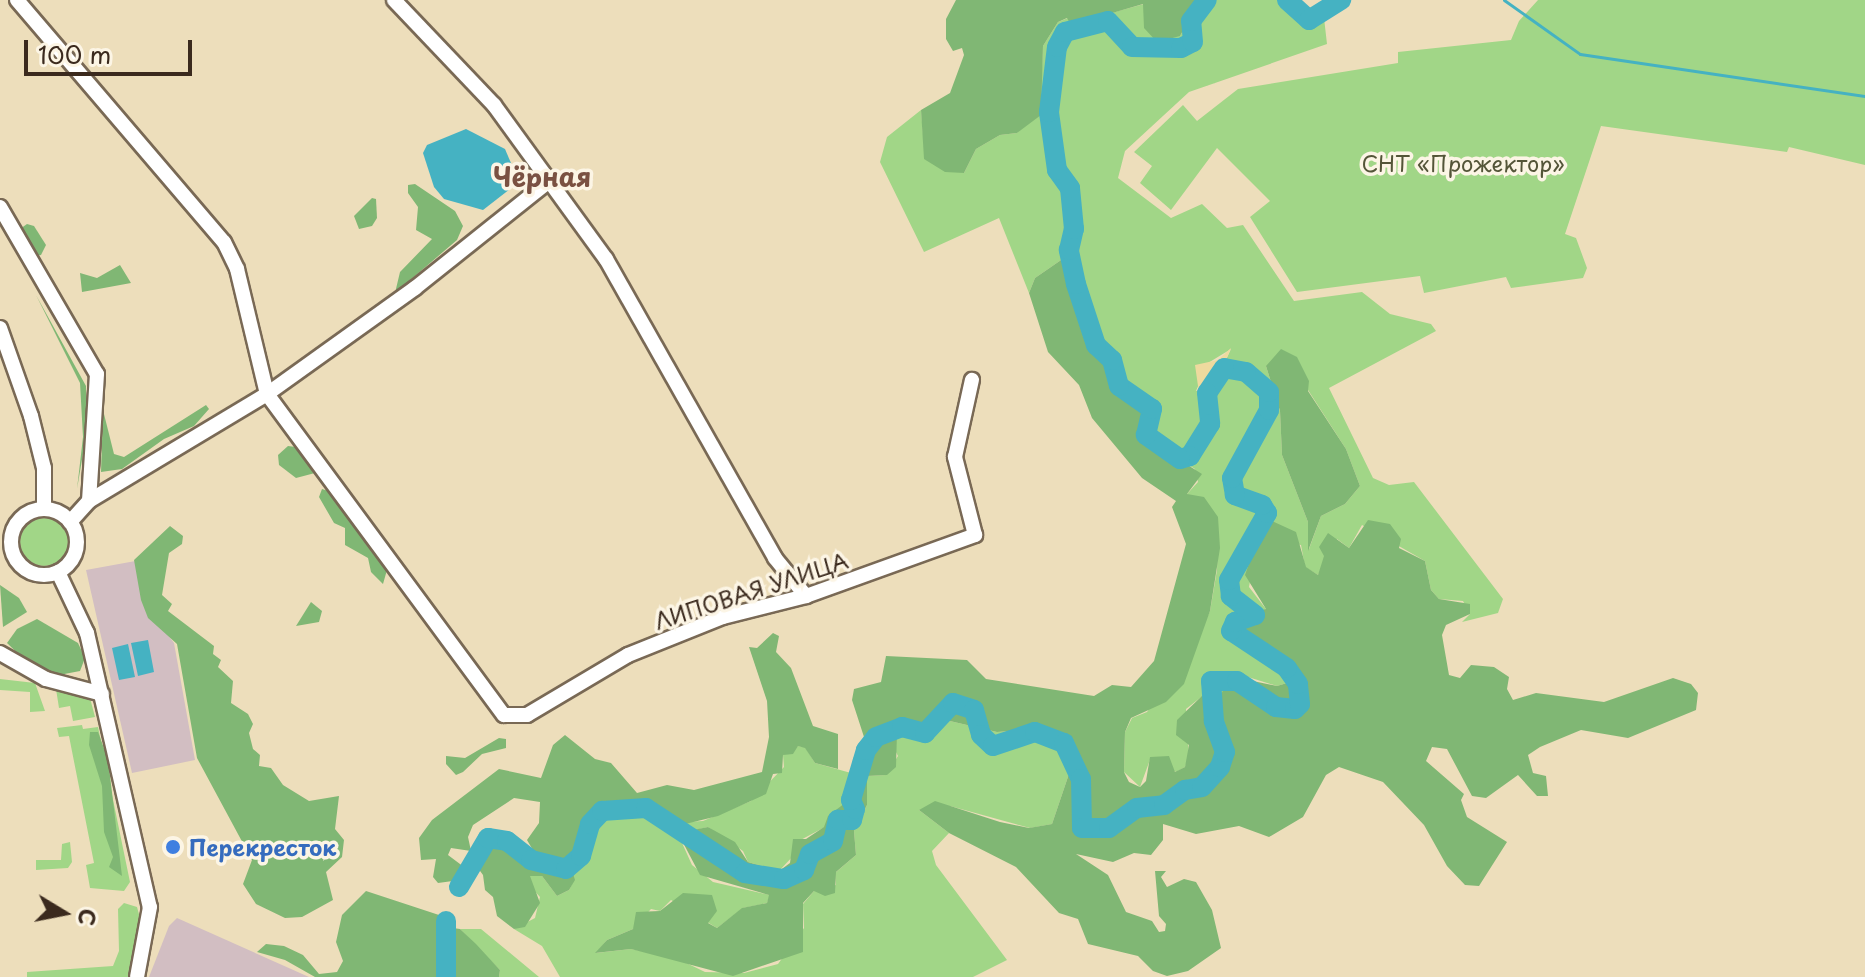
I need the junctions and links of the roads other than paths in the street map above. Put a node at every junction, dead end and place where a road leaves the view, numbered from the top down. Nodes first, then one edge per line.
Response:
1 (17, 0) edge
2 (394, 0) edge
3 (549, 181) junction
4 (0, 207) edge
5 (0, 328) edge
6 (972, 380) dead end
7 (267, 394) junction
8 (89, 501) junction
9 (44, 509) junction
10 (70, 522) junction
11 (6, 540) edge
12 (58, 572) junction
13 (806, 596) junction
14 (0, 653) edge
15 (102, 694) junction
16 (137, 977) edge

1 - 7 street
2 - 3 street
3 - 7 street
3 - 13 street
4 - 8 street
5 - 9 street
6 - 13 street, ЛИПОВАЯ УЛИЦА
7 - 8 street
7 - 13 street, ЛИПОВАЯ УЛИЦА
8 - 10 street
9 - 10 street
9 - 11 street
10 - 12 street
11 - 12 street
12 - 15 street
14 - 15 street
15 - 16 street

